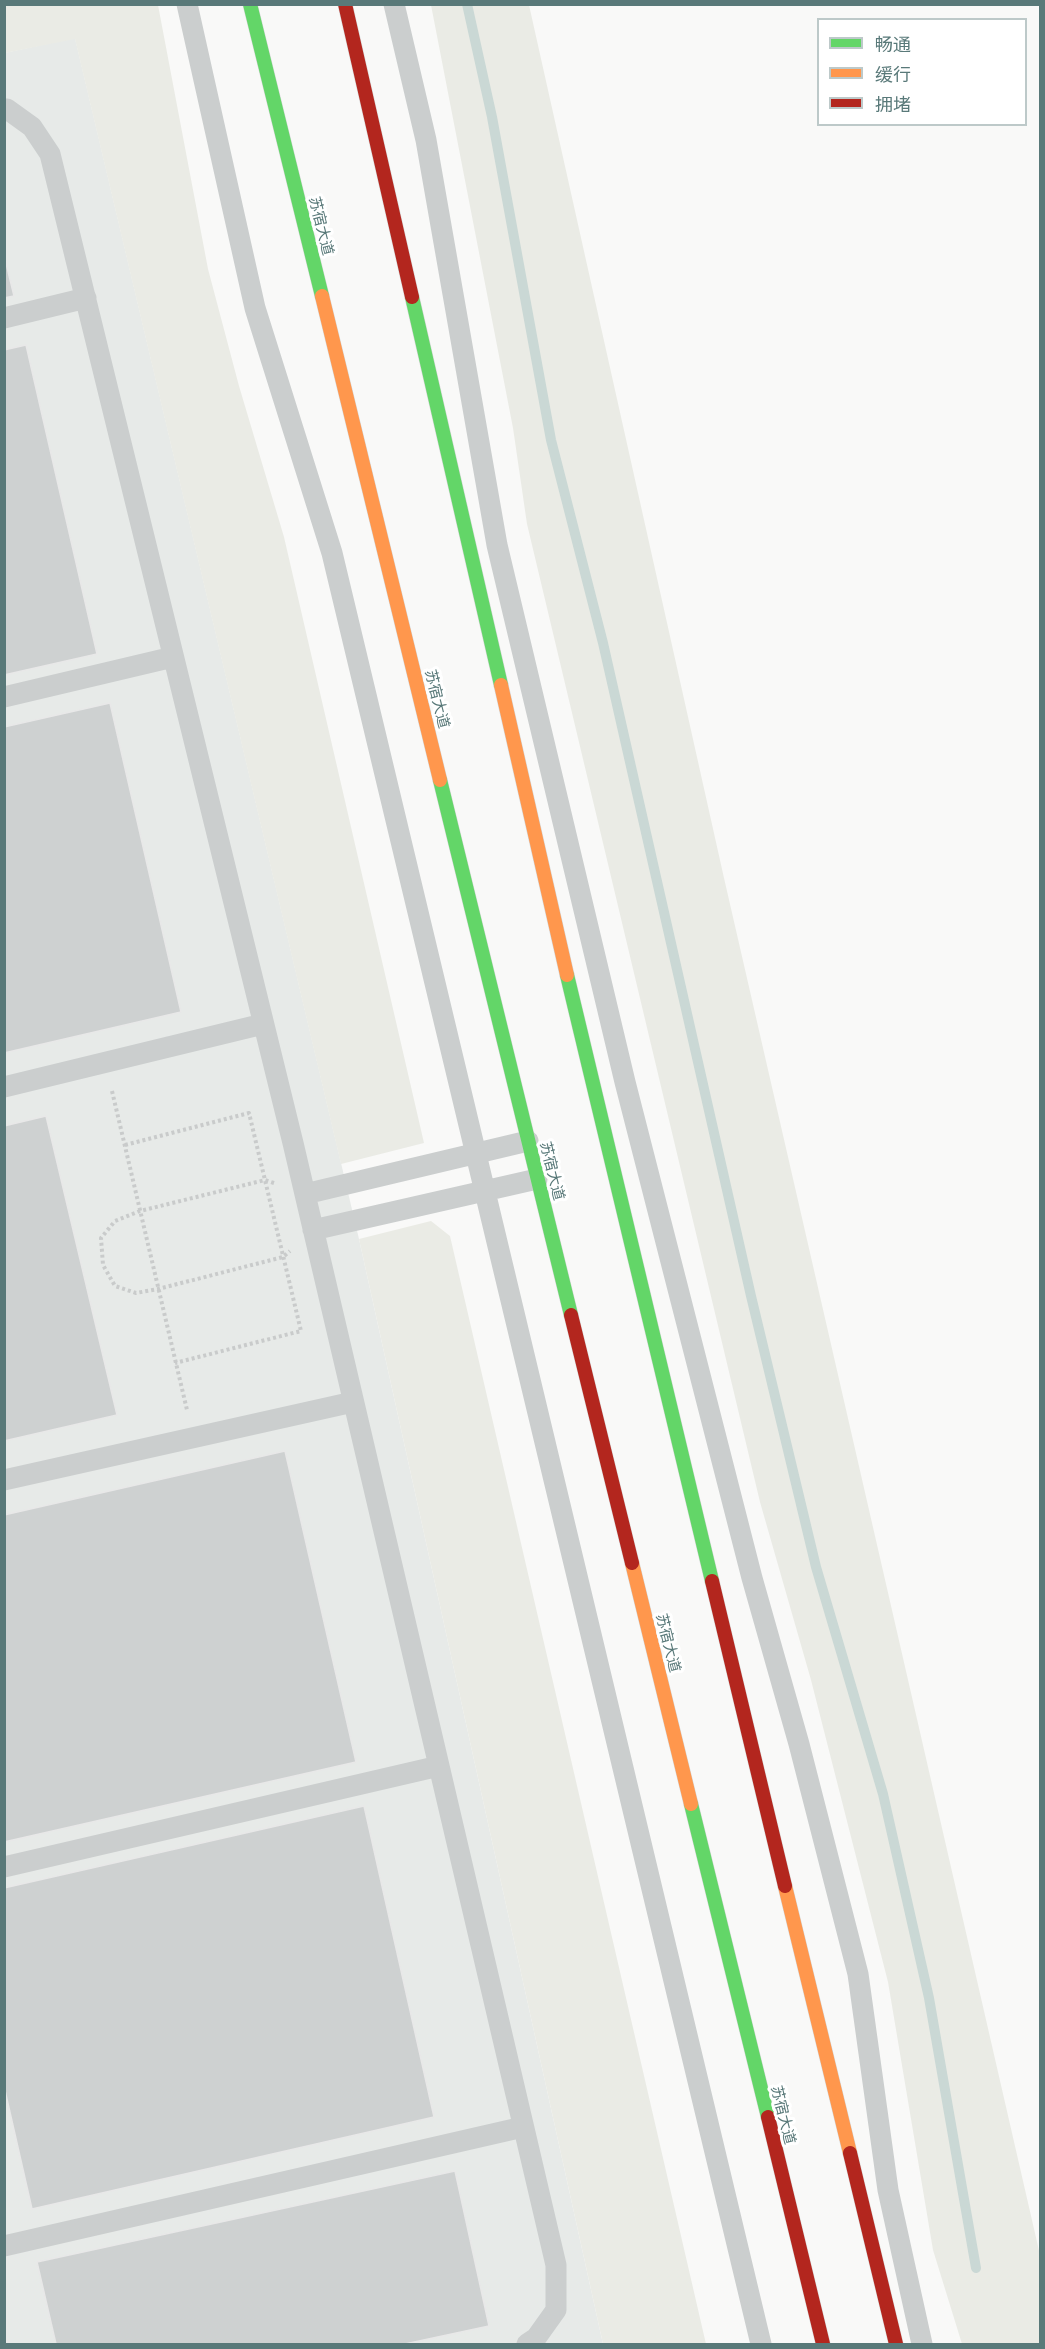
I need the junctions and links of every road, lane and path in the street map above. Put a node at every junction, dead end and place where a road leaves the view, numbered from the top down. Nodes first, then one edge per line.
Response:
1 (187, 4) edge
2 (250, 4) edge
3 (345, 4) edge
4 (394, 4) edge
5 (4, 109) edge
6 (86, 298) junction
7 (4, 318) edge
8 (173, 657) junction
9 (4, 697) edge
10 (263, 1024) junction
11 (105, 1062) junction
12 (4, 1087) edge
13 (528, 1141) junction
14 (125, 1145) junction
15 (476, 1154) junction
16 (537, 1179) junction
17 (265, 1180) junction
18 (484, 1191) junction
19 (304, 1194) junction
20 (140, 1211) junction
21 (313, 1230) junction
22 (283, 1257) junction
23 (158, 1289) junction
24 (175, 1363) junction
25 (353, 1401) junction
26 (193, 1437) junction
27 (4, 1480) edge
28 (439, 1766) junction
29 (4, 1867) edge
30 (523, 2127) junction
31 (4, 2246) edge
32 (526, 2344) edge
33 (761, 2344) edge
34 (823, 2344) edge
35 (896, 2344) edge
36 (922, 2344) edge

1 - 15 lane
2 - 13 main road, 苏宿大道
3 - 35 main road
4 - 36 lane
5 - 6 lane
6 - 7 lane
6 - 8 lane
8 - 9 lane
8 - 10 lane
10 - 11 lane
10 - 19 lane
11 - 12 lane
11 - 14 path
13 - 15 lane
13 - 16 main road, 苏宿大道
14 - 17 path
14 - 20 path
15 - 18 lane
15 - 19 lane
16 - 18 lane
16 - 34 main road, 苏宿大道
17 - 19 path
17 - 20 path
17 - 22 path
18 - 21 lane
18 - 33 lane
19 - 21 lane
20 - 23 path
20 - 23 path
21 - 22 path
21 - 25 lane
22 - 23 path
22 - 24 path
23 - 24 path
24 - 26 path
25 - 26 lane
25 - 28 lane
26 - 27 lane
28 - 29 lane
28 - 30 lane
30 - 31 lane
30 - 32 lane

